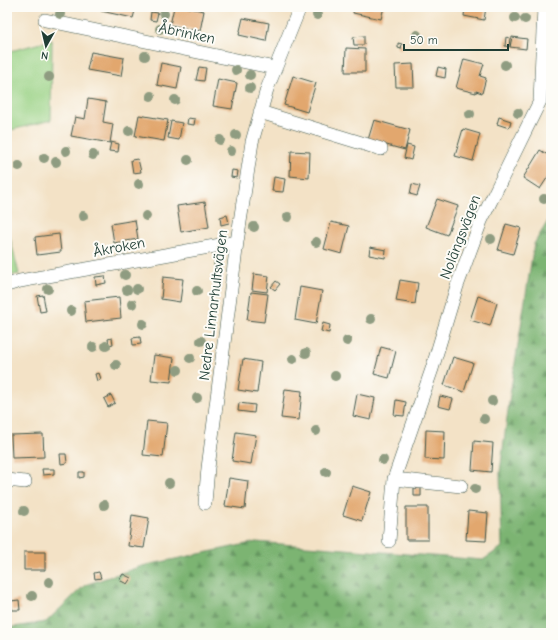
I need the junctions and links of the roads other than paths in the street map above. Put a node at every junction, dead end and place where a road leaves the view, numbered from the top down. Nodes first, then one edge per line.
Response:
1 (300, 7) edge
2 (544, 7) edge
3 (45, 20) dead end
4 (275, 68) junction
5 (260, 112) junction
6 (381, 149) dead end
7 (237, 242) junction
8 (7, 285) edge
9 (394, 479) junction
10 (7, 480) edge
11 (26, 482) dead end
12 (461, 486) dead end
13 (205, 503) dead end
14 (389, 540) dead end

1 - 4 street, Nedre Linnarhultsvägen
2 - 9 street, Nolängsvägen
3 - 4 street, Åbrinken
4 - 5 street, Nedre Linnarhultsvägen
5 - 6 street
5 - 7 street, Nedre Linnarhultsvägen
7 - 8 street, Åkroken
7 - 13 street, Nedre Linnarhultsvägen
9 - 12 street
9 - 14 street, Nolängsvägen
10 - 11 street

